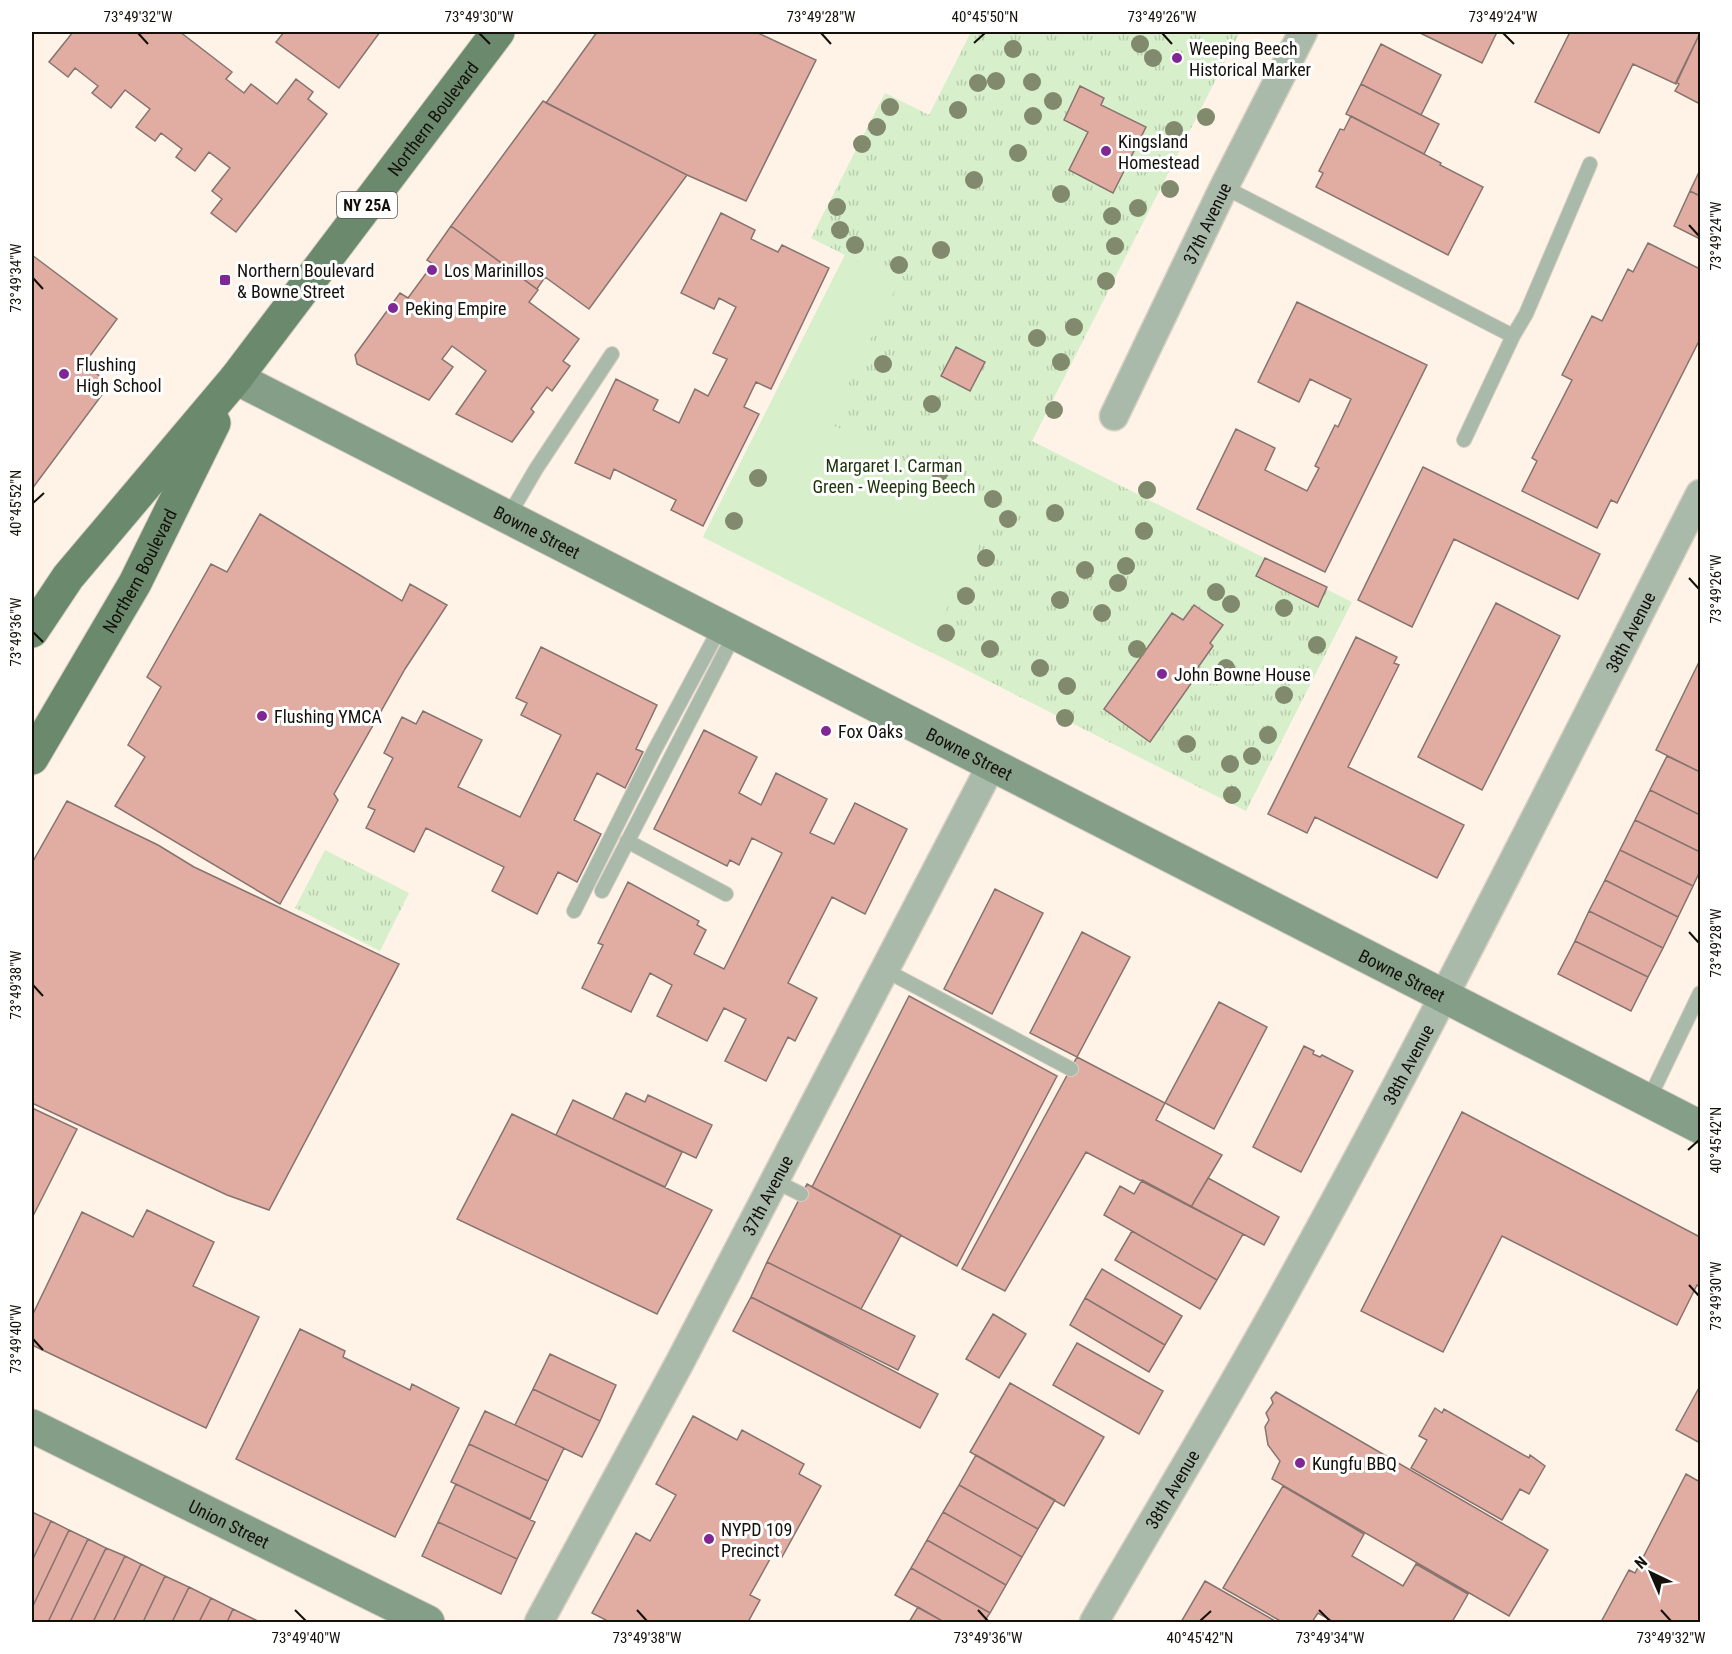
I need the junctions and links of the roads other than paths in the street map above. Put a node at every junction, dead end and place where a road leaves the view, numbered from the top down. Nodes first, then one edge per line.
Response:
1 (498, 32) edge
2 (1303, 32) edge
3 (1590, 164) dead end
4 (1224, 187) junction
5 (1513, 336) junction
6 (612, 354) dead end
7 (236, 378) junction
8 (1114, 416) dead end
9 (1464, 440) dead end
10 (1701, 494) edge
11 (508, 517) junction
12 (728, 629) junction
13 (32, 631) edge
14 (32, 758) edge
15 (992, 764) junction
16 (627, 841) junction
17 (602, 891) dead end
18 (726, 894) dead end
19 (574, 911) dead end
20 (885, 970) junction
21 (1701, 993) edge
22 (1443, 998) junction
23 (1071, 1069) dead end
24 (1648, 1101) junction
25 (1701, 1127) edge
26 (775, 1181) junction
27 (801, 1194) dead end
28 (32, 1426) edge
29 (428, 1623) edge
30 (539, 1623) edge
31 (1094, 1623) edge

1 - 7 main road, Northern Boulevard / NY 25A
2 - 4 street, 37th Avenue
3 - 5 lane
4 - 5 lane
4 - 8 street, 37th Avenue
5 - 9 lane
6 - 11 lane
7 - 11 street, Bowne Street
7 - 13 main road, Northern Boulevard / NY 25A
7 - 14 main road, Northern Boulevard / NY 25A
10 - 22 street, 38th Avenue
11 - 12 street, Bowne Street
12 - 15 street, Bowne Street
12 - 16 lane
12 - 19 lane
15 - 20 street, 37th Avenue
15 - 22 street, Bowne Street
16 - 17 lane
16 - 18 lane
20 - 23 lane
20 - 26 street, 37th Avenue
21 - 24 lane
22 - 24 street, Bowne Street
22 - 31 street, 38th Avenue
24 - 25 street, Bowne Street
26 - 27 lane
26 - 30 street, 37th Avenue
28 - 29 street, Union Street

